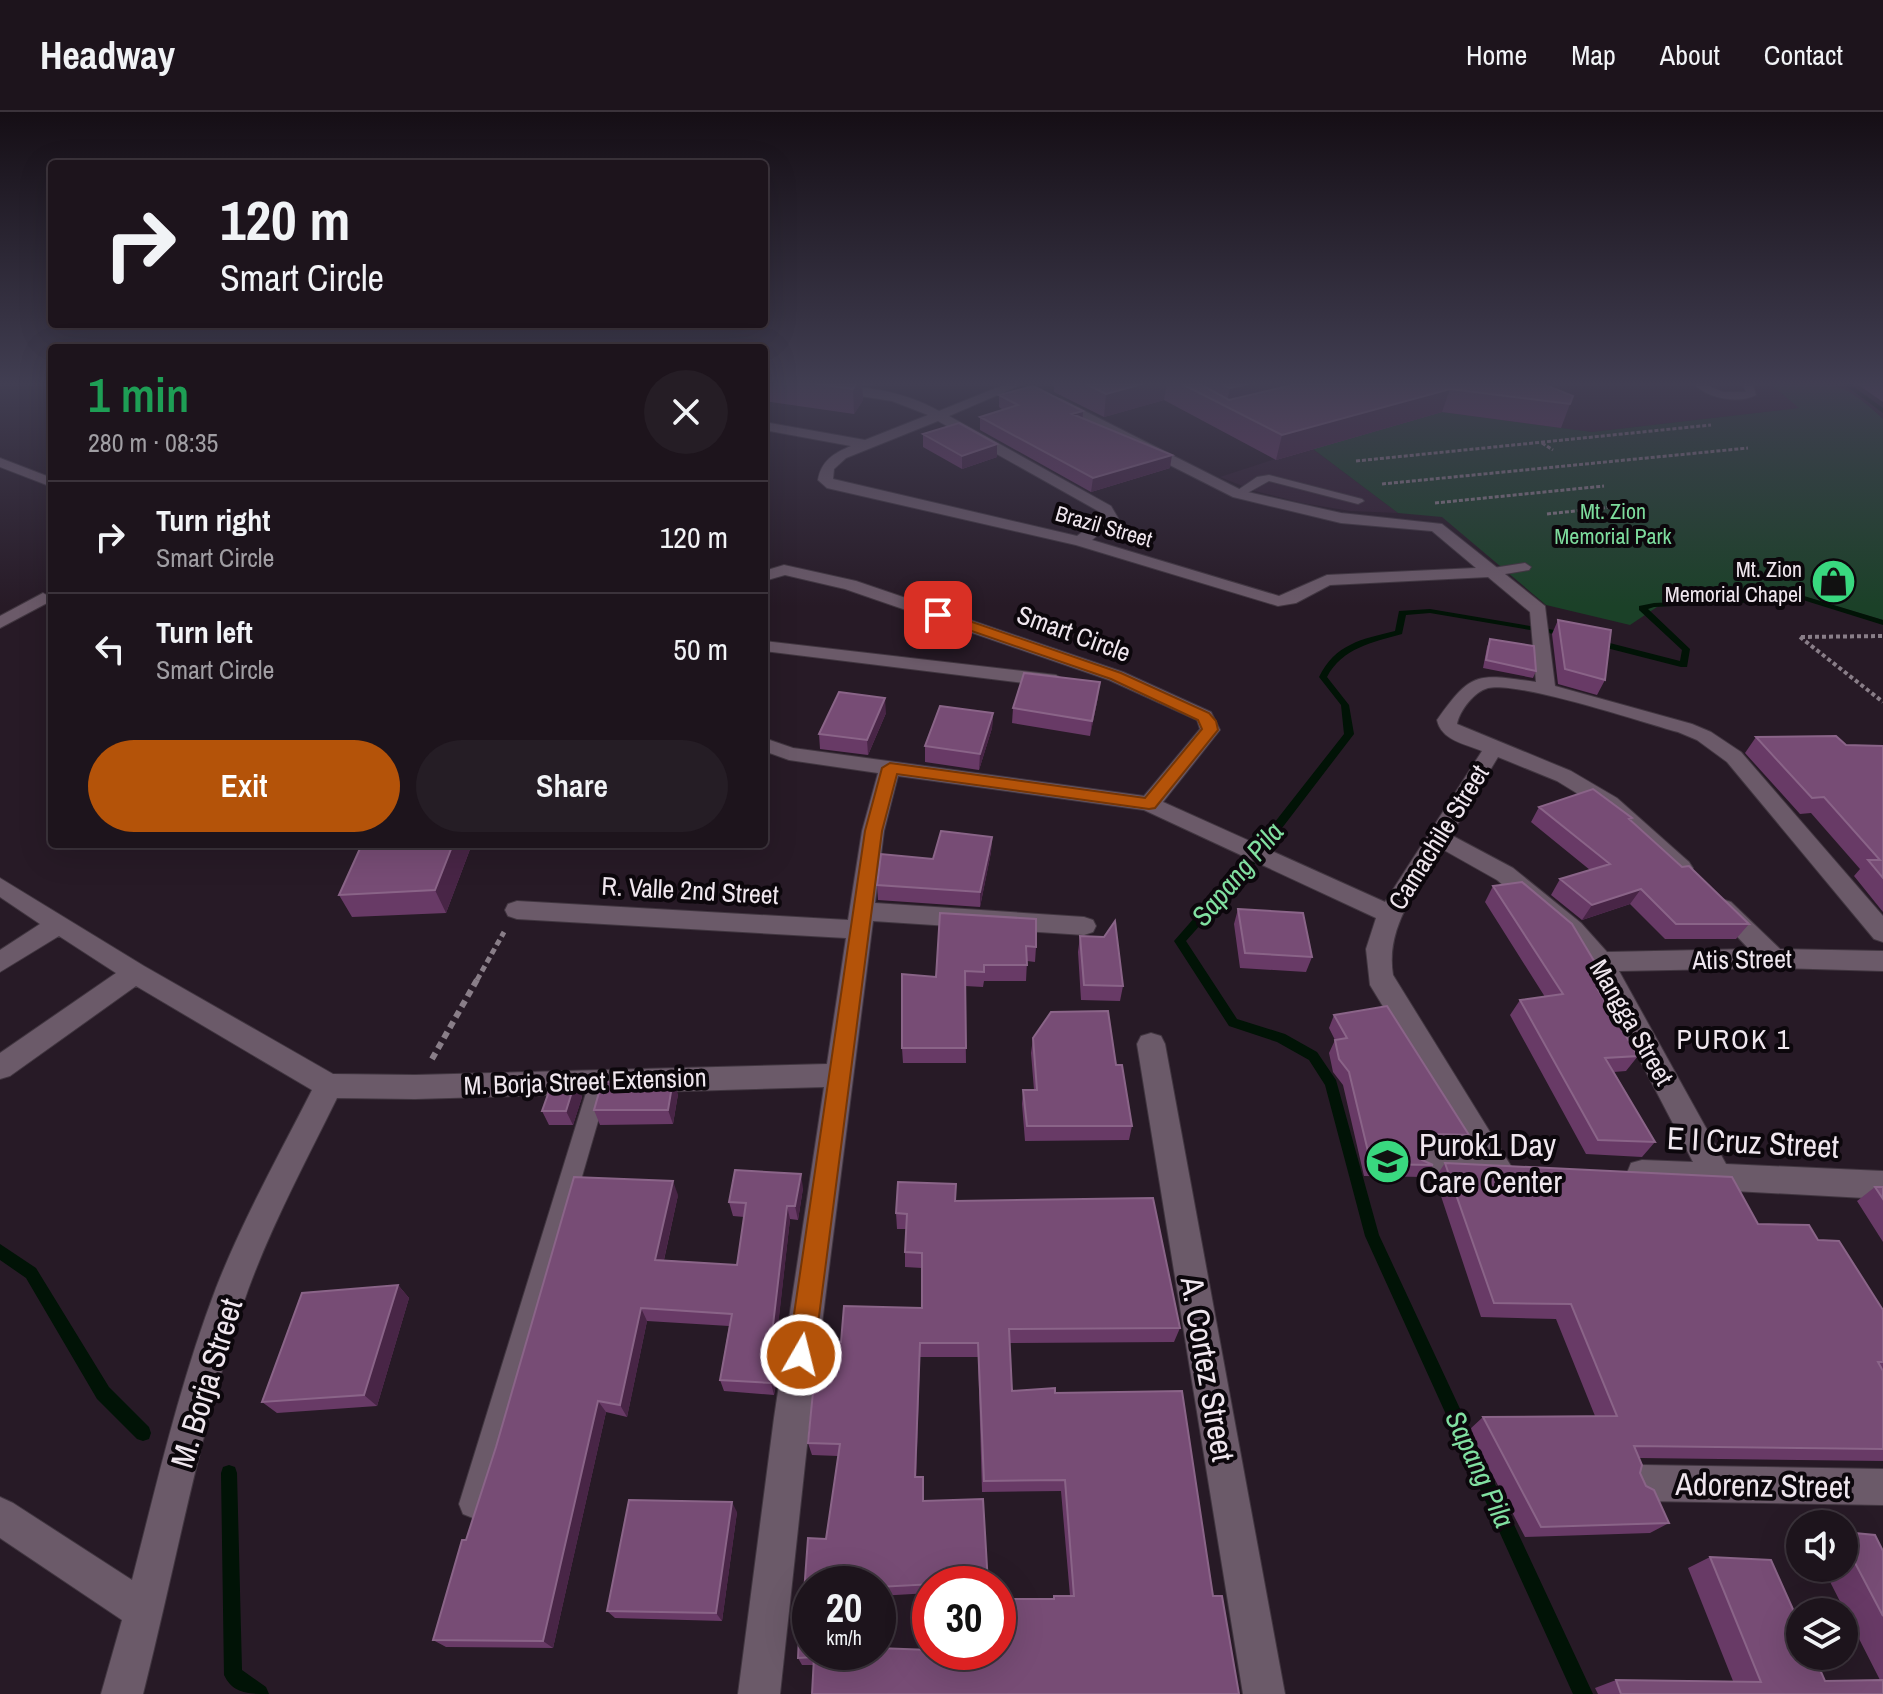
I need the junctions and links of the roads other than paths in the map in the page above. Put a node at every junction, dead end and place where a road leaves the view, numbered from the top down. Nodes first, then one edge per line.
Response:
1 (838, 458) edge
2 (1014, 458) edge
3 (1166, 458) edge
4 (0, 462) edge
5 (48, 481) edge
6 (1238, 494) junction
7 (1358, 501) dead end
8 (1080, 541) junction
9 (1525, 567) dead end
10 (1493, 572) junction
11 (768, 575) edge
12 (43, 598) dead end
13 (0, 623) edge
14 (768, 646) edge
15 (1116, 676) junction
16 (1546, 689) junction
17 (768, 746) edge
18 (1494, 748) junction
19 (890, 768) junction
20 (1149, 804) junction
21 (1439, 838) junction
22 (0, 886) edge
23 (517, 910) road end
24 (1390, 914) junction
25 (861, 921) junction
26 (59, 924) junction
27 (1084, 926) dead end
28 (1883, 933) edge
29 (1774, 958) junction
30 (1883, 961) edge
31 (0, 962) edge
32 (1601, 962) junction
33 (135, 973) junction
34 (1151, 1044) dead end
35 (0, 1068) edge
36 (841, 1075) junction
37 (600, 1080) junction
38 (329, 1086) junction
39 (1428, 1162) edge
40 (1496, 1166) junction
41 (1528, 1167) edge
42 (1607, 1171) edge
43 (1717, 1177) junction
44 (1883, 1185) edge
45 (1643, 1483) edge
46 (1883, 1487) edge
47 (473, 1504) dead end
48 (3, 1523) edge
49 (145, 1612) junction
50 (122, 1694) edge
51 (759, 1694) edge
52 (1264, 1694) edge

1 - 8 street, Brazil Street
2 - 8 street
3 - 6 street
4 - 5 street
6 - 7 lane
6 - 10 street
8 - 10 street, Brazil Street
9 - 10 lane
10 - 16 street
11 - 15 street, Smart Circle
12 - 13 street
14 - 15 street
15 - 20 street, Smart Circle
16 - 18 street, Camachile Street
16 - 28 street, Camachile Street
17 - 19 street
18 - 21 street, Camachile Street
18 - 29 street
19 - 20 street
19 - 25 street
20 - 24 street
21 - 24 street, Camachile Street
21 - 32 street, Mangga Street
22 - 26 street
23 - 25 street, R. Valle 2nd Street
24 - 40 street, Camachile Street
25 - 27 street, R. Valle 2nd Street
25 - 36 street
26 - 31 street
26 - 33 street
29 - 30 street, Atis Street
29 - 32 street, Atis Street
32 - 43 street, Mangga Street
33 - 35 street
33 - 38 street
34 - 52 street, A. Cortez Street
36 - 37 street, M. Borja Street Extension
36 - 51 street
37 - 38 street, M. Borja Street Extension
37 - 47 lane
38 - 49 street, M. Borja Street
39 - 40 street
40 - 41 street
42 - 43 street, E I Cruz Street
43 - 44 street, E I Cruz Street
45 - 46 street, Adorenz Street
48 - 49 street
49 - 50 street, M. Borja Street

